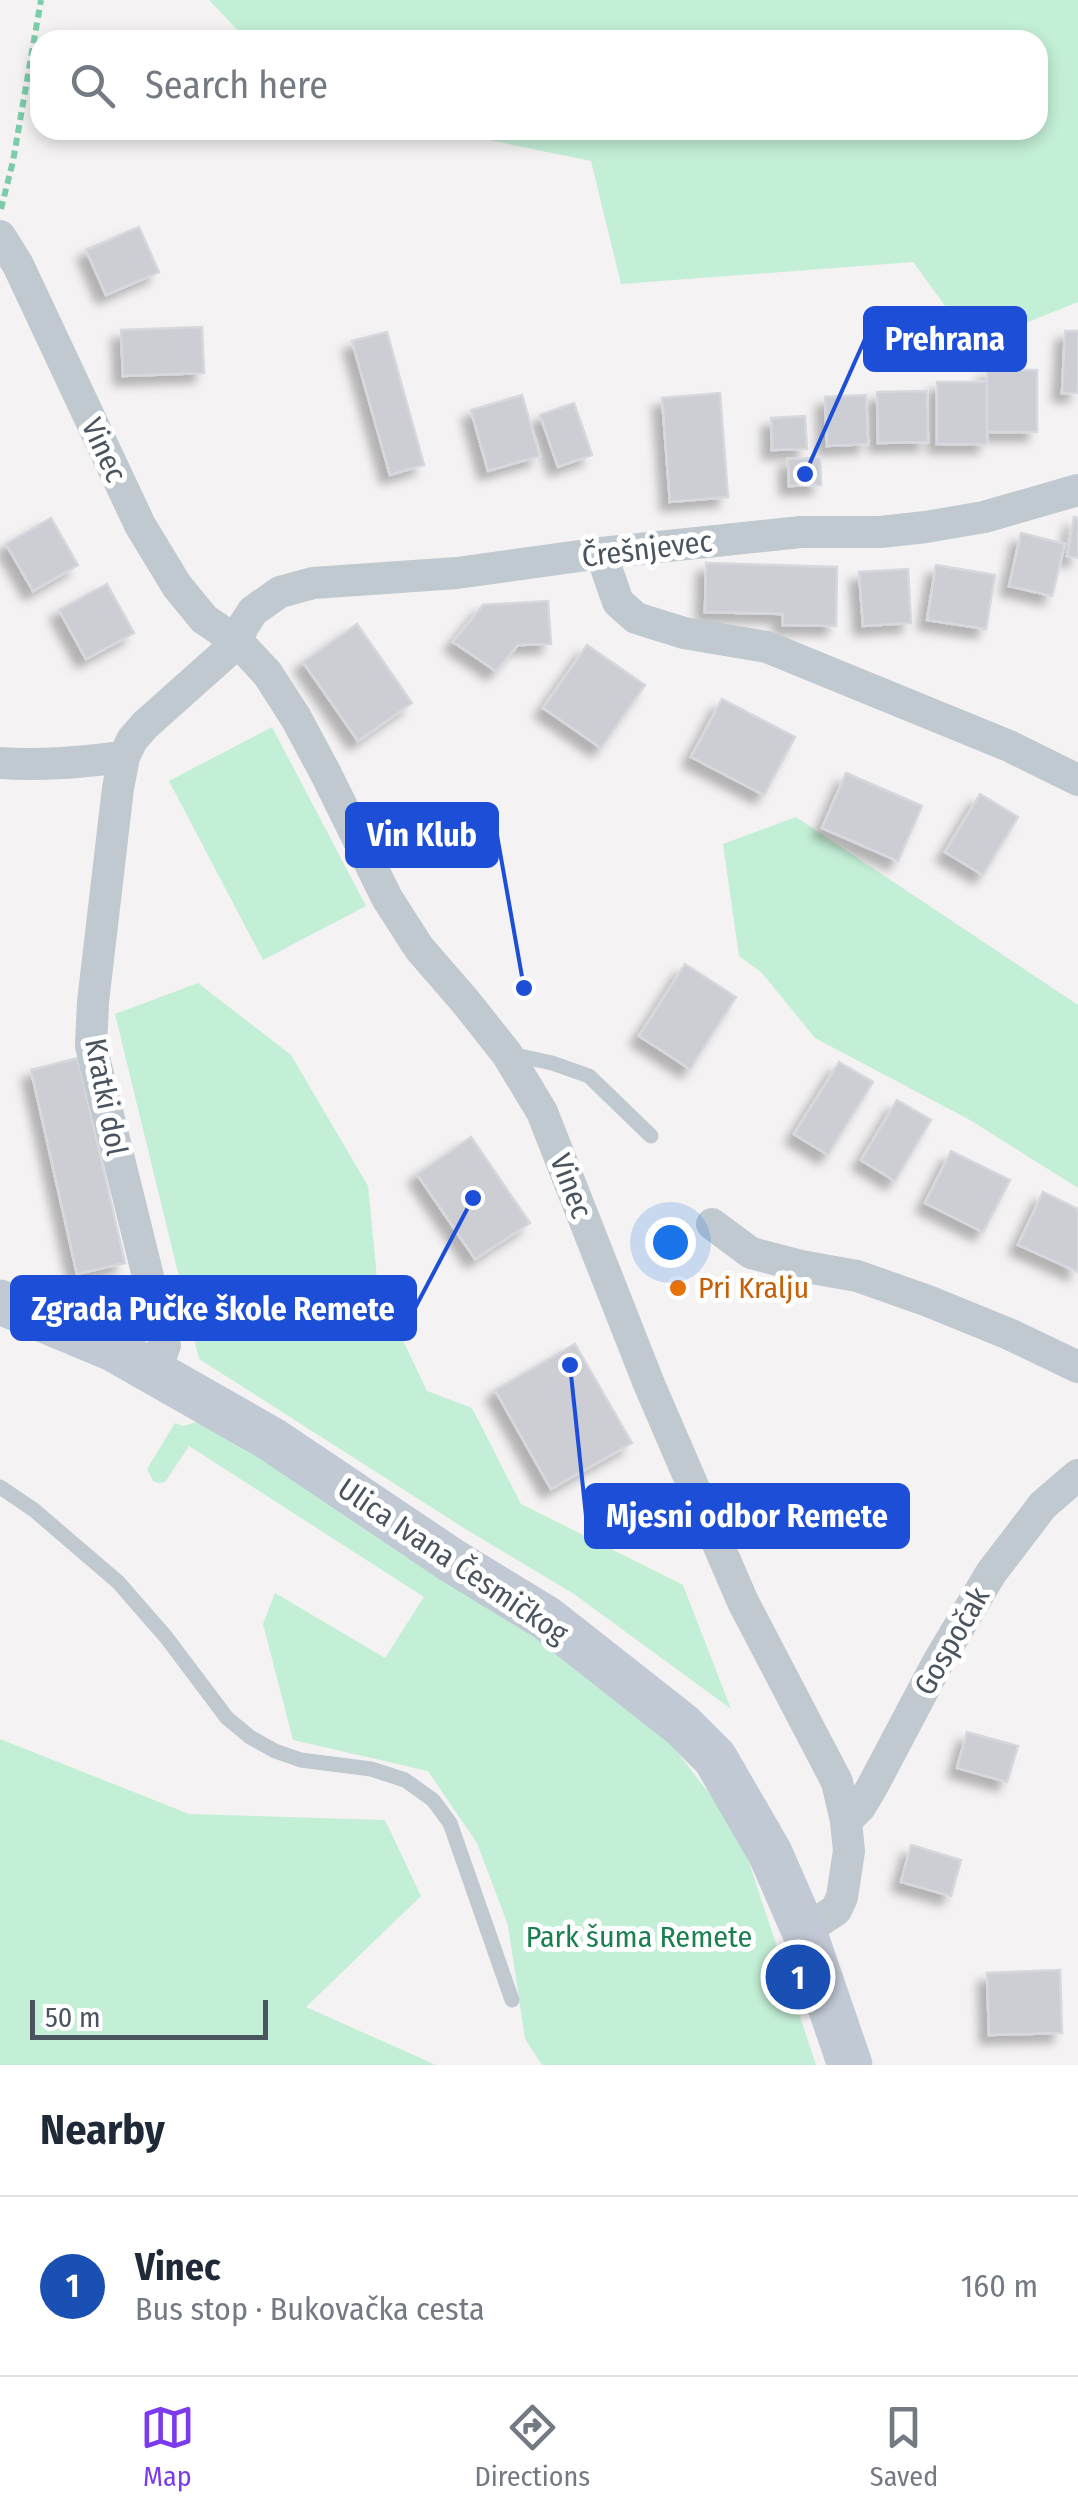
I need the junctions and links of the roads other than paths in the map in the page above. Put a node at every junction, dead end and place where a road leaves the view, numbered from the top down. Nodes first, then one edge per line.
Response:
1 (0, 236) edge
2 (1078, 490) edge
3 (601, 553) junction
4 (238, 642) junction
5 (124, 757) junction
6 (0, 763) edge
7 (1078, 780) edge
8 (507, 1054) junction
9 (652, 1136) dead end
10 (712, 1224) dead end
11 (0, 1302) edge
12 (1078, 1368) edge
13 (155, 1372) junction
14 (1078, 1475) edge
15 (0, 1487) edge
16 (846, 1821) junction
17 (804, 1932) junction
18 (512, 2000) dead end
19 (850, 2065) edge

1 - 4 street, Vinec
2 - 3 street, Črešnjevec
3 - 4 street, Črešnjevec
3 - 7 street
4 - 5 street
4 - 8 street, Vinec
5 - 6 street
5 - 13 street, Kratki dol
8 - 9 lane
8 - 16 street, Vinec
10 - 12 street
11 - 13 main road, Ulica Ivana Česmičkog
13 - 17 main road, Ulica Ivana Česmičkog
14 - 16 street, Gospočak
15 - 18 lane
16 - 17 street, Vinec
17 - 19 main road, Ulica Ivana Česmičkog

